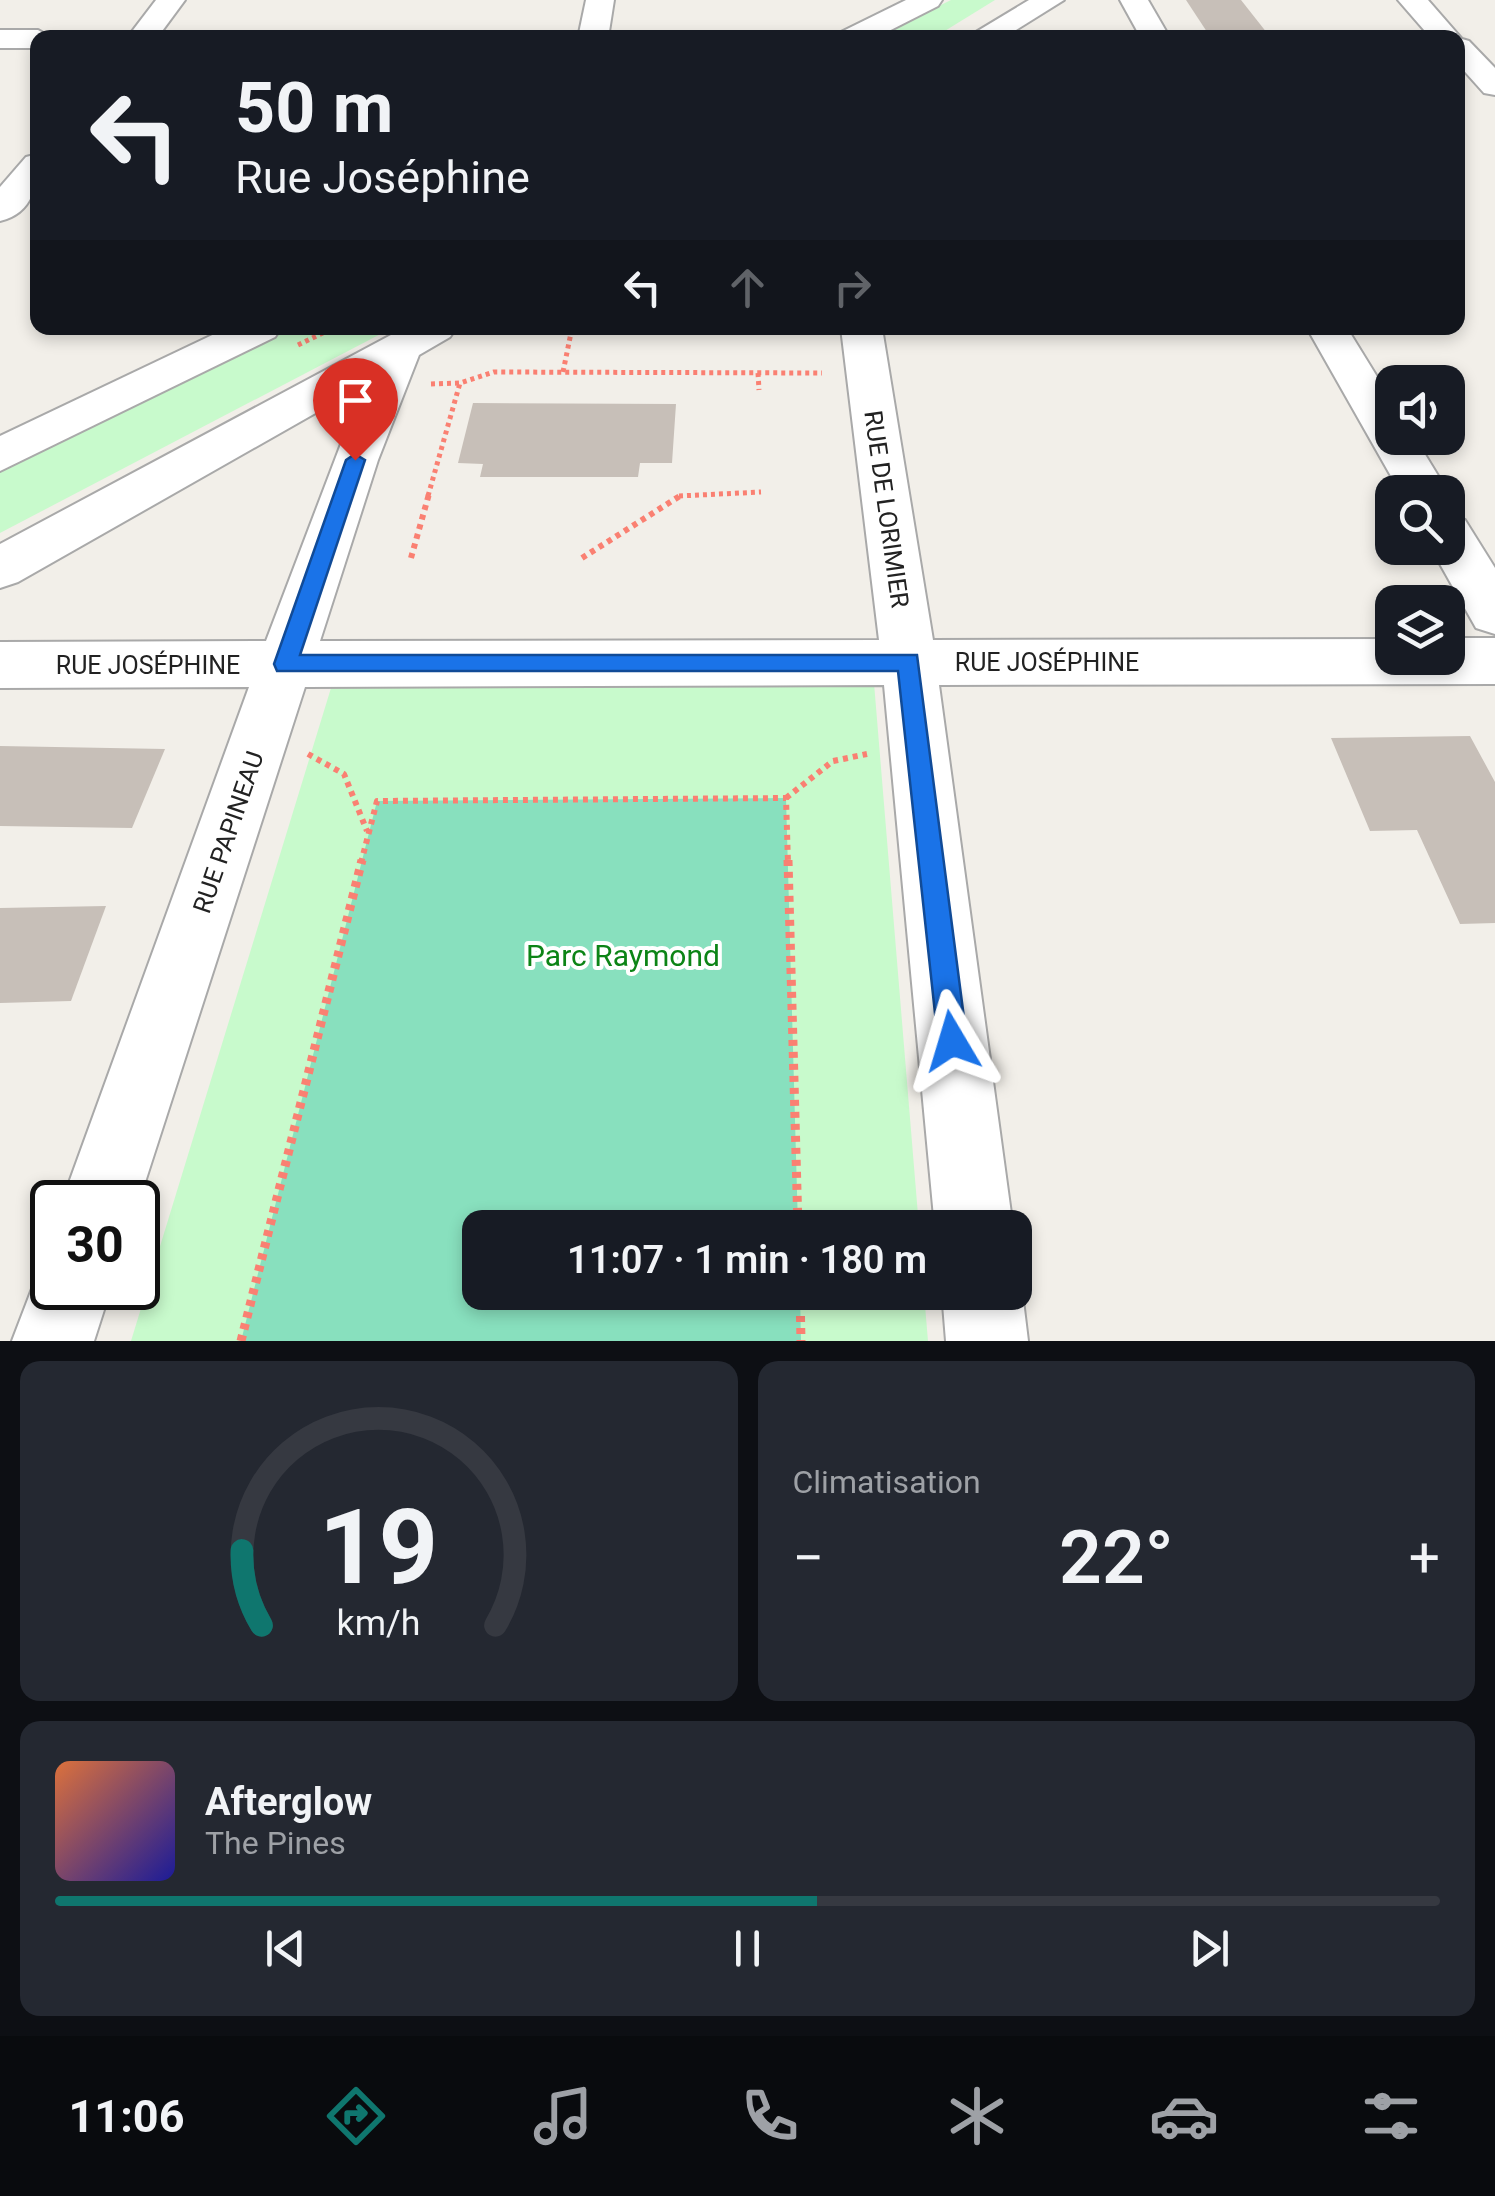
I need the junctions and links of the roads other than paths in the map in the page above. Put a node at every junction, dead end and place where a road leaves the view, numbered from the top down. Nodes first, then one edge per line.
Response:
1 (172, 0) edge
2 (600, 0) edge
3 (928, 0) edge
4 (1050, 0) edge
5 (1134, 0) edge
6 (1412, 0) edge
7 (148, 30) edge
8 (595, 30) edge
9 (868, 30) edge
10 (995, 30) edge
11 (1151, 30) edge
12 (1440, 30) edge
13 (0, 39) edge
14 (30, 39) edge
15 (1465, 54) edge
16 (1495, 86) edge
17 (30, 174) edge
18 (0, 210) edge
19 (246, 335) edge
20 (1330, 335) edge
21 (865, 350) edge
22 (408, 352) edge
23 (283, 411) junction
24 (0, 454) edge
25 (355, 460) junction
26 (1414, 475) edge
27 (1465, 561) edge
28 (0, 568) edge
29 (1495, 613) edge
30 (1495, 660) edge
31 (909, 662) junction
32 (285, 664) junction
33 (0, 665) edge
34 (108, 1180) edge
35 (972, 1210) edge
36 (64, 1310) edge
37 (984, 1310) edge
38 (53, 1341) edge
39 (987, 1341) edge

1 - 7 street
2 - 8 street
3 - 9 street
4 - 10 street
5 - 11 street
6 - 12 street
13 - 14 street
15 - 16 street
17 - 18 street
19 - 24 street
20 - 26 street
21 - 31 street, RUE DE LORIMIER
22 - 23 street
22 - 25 street, RUE PAPINEAU
23 - 25 street
23 - 28 street
25 - 32 street, RUE PAPINEAU
27 - 29 street
30 - 31 street, RUE JOSÉPHINE
31 - 32 street, RUE JOSÉPHINE
31 - 35 street, RUE DE LORIMIER
32 - 33 street, RUE JOSÉPHINE
32 - 34 street, RUE PAPINEAU
36 - 38 street
37 - 39 street

